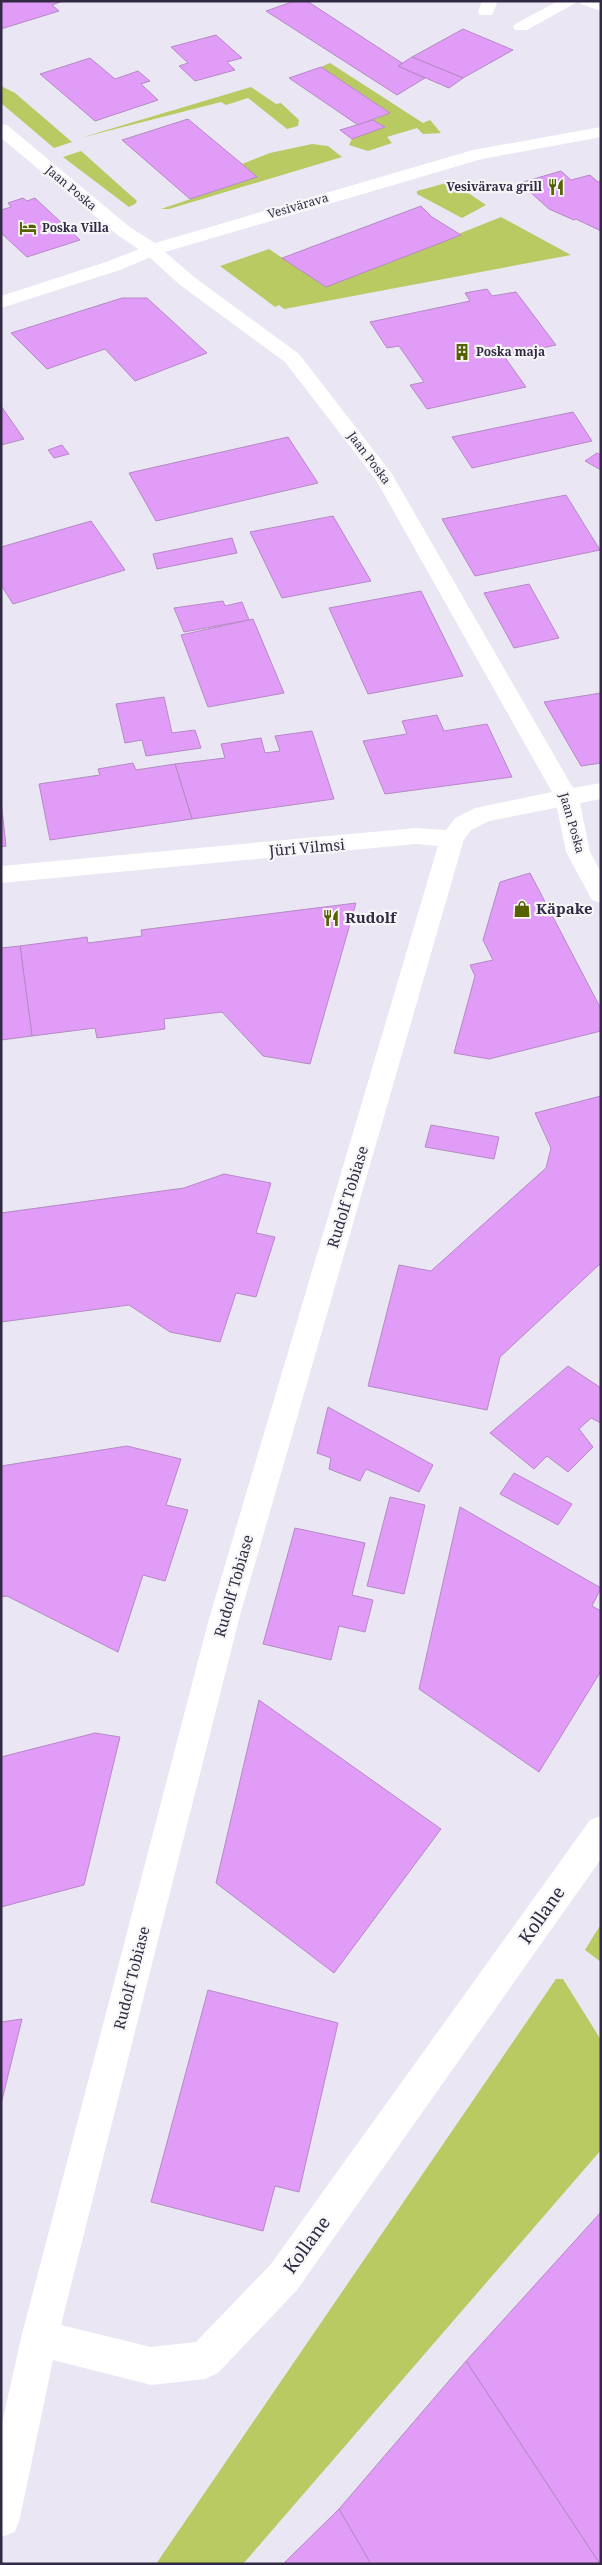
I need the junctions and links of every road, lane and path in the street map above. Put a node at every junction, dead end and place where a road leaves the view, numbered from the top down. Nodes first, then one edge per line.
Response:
1 (571, 1) edge
2 (587, 1) edge
3 (601, 6) edge
4 (521, 28) dead end
5 (1, 129) edge
6 (601, 132) edge
7 (152, 250) junction
8 (1, 302) edge
9 (601, 791) edge
10 (567, 798) junction
11 (452, 839) junction
12 (1, 875) edge
13 (601, 894) edge
14 (601, 1831) edge
15 (39, 2338) junction
16 (1, 2518) edge

1 - 4 street
2 - 3 street
5 - 7 street, Jaan Poska
6 - 7 street, Vesivärava
7 - 8 street, Vesivärava
7 - 10 street, Jaan Poska
9 - 10 street
10 - 11 street
10 - 13 street, Jaan Poska
11 - 12 street, Jüri Vilmsi
11 - 15 street, Rudolf Tobiase
14 - 15 street, Kollane
15 - 16 street

